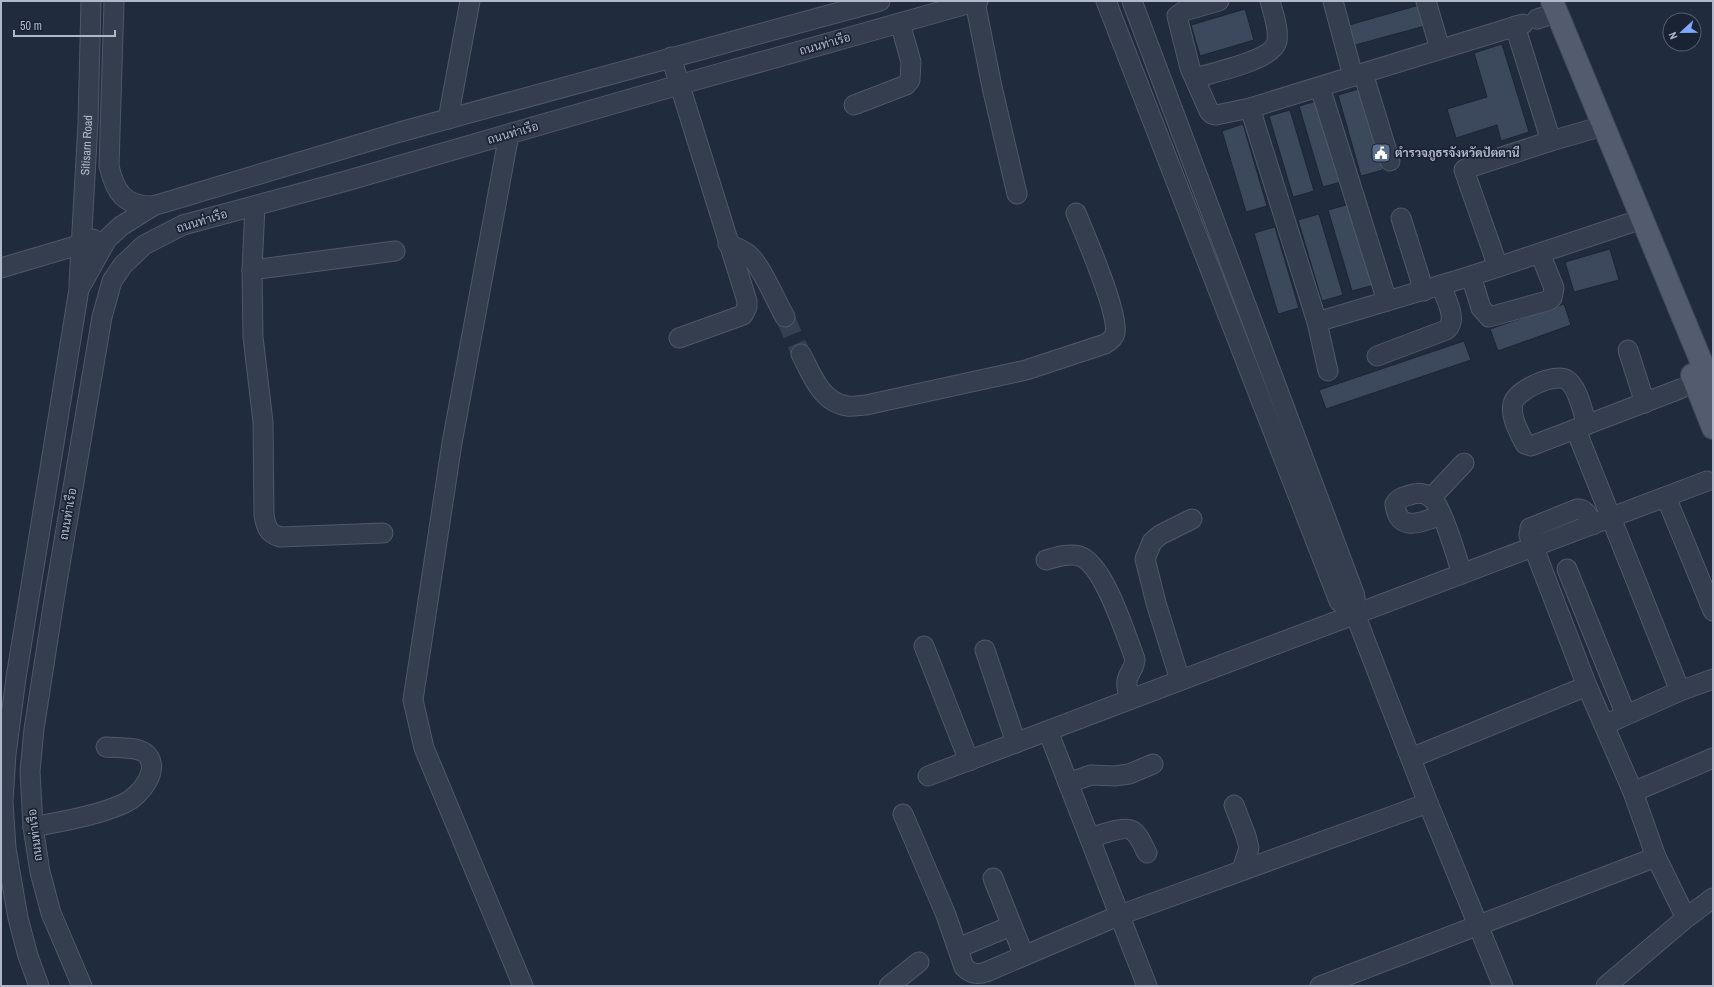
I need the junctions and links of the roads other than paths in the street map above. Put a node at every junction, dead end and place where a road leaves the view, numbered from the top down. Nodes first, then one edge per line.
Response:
1 (91, 1) edge
2 (114, 1) edge
3 (470, 1) edge
4 (880, 1) edge
5 (977, 1) edge
6 (1106, 1) edge
7 (1132, 1) edge
8 (1219, 1) edge
9 (1270, 1) edge
10 (1333, 1) edge
11 (1426, 1) edge
12 (838, 6) edge
13 (1537, 17) edge
14 (900, 23) junction
15 (1440, 49) junction
16 (671, 57) junction
17 (1358, 75) junction
18 (1195, 78) junction
19 (679, 85) junction
20 (1320, 87) junction
21 (854, 105) dead end
22 (1250, 108) junction
23 (448, 119) junction
24 (1603, 126) junction
25 (509, 134) junction
26 (1550, 141) junction
27 (1390, 161) dead end
28 (1018, 194) dead end
29 (153, 206) junction
30 (254, 206) junction
31 (1076, 213) dead end
32 (1401, 218) dead end
33 (1630, 222) junction
34 (120, 226) junction
35 (82, 244) junction
36 (728, 244) junction
37 (395, 251) dead end
38 (1540, 253) junction
39 (1498, 267) junction
40 (1, 268) edge
41 (252, 270) junction
42 (1472, 276) junction
43 (1432, 288) junction
44 (79, 289) junction
45 (1387, 301) junction
46 (785, 317) tunnel mouth
47 (1317, 322) junction
48 (679, 338) dead end
49 (1628, 350) dead end
50 (1713, 351) edge
51 (801, 354) tunnel mouth
52 (1377, 356) dead end
53 (1328, 371) dead end
54 (1680, 389) dead end
55 (1713, 390) edge
56 (1645, 403) junction
57 (1713, 428) edge
58 (1464, 463) dead end
59 (1707, 480) dead end
60 (1666, 497) junction
61 (1431, 498) junction
62 (1441, 515) junction
63 (1612, 518) junction
64 (1192, 519) dead end
65 (383, 533) dead end
66 (1533, 547) junction
67 (1046, 560) dead end
68 (1567, 569) dead end
69 (1462, 574) junction
70 (1713, 612) edge
71 (1355, 614) junction
72 (924, 646) dead end
73 (985, 650) dead end
74 (1713, 679) edge
75 (1180, 680) junction
76 (1587, 686) junction
77 (1680, 691) junction
78 (1130, 699) junction
79 (1626, 715) junction
80 (1604, 725) junction
81 (1048, 730) junction
82 (1016, 743) junction
83 (106, 747) dead end
84 (1411, 758) junction
85 (1713, 758) edge
86 (969, 761) junction
87 (1153, 764) dead end
88 (928, 776) dead end
89 (1068, 783) junction
90 (1633, 792) junction
91 (1428, 803) junction
92 (1234, 805) dead end
93 (903, 814) dead end
94 (33, 827) junction
95 (1090, 838) junction
96 (4, 848) edge
97 (1147, 853) dead end
98 (1656, 857) junction
99 (1242, 870) junction
100 (993, 878) dead end
101 (1713, 898) edge
102 (1120, 915) junction
103 (1686, 918) junction
104 (1477, 924) junction
105 (1011, 926) junction
106 (958, 948) junction
107 (1024, 956) junction
108 (919, 962) dead end
109 (39, 986) edge
110 (82, 986) edge
111 (523, 986) edge
112 (889, 986) edge
113 (1147, 986) edge
114 (1320, 986) edge
115 (1503, 986) edge
116 (1606, 986) edge

1 - 35 street, Sitisarn Road
2 - 29 street, Sitisarn Road
3 - 23 street
4 - 12 street
5 - 14 street, ถนนท่าเรือ
5 - 28 street
6 - 71 street
7 - 71 street
8 - 18 street
9 - 18 street
10 - 17 street
11 - 15 street
12 - 16 street
13 - 15 street
13 - 24 main road
13 - 26 street
14 - 19 street, ถนนท่าเรือ
14 - 21 street
15 - 17 street
16 - 19 street
16 - 23 street
17 - 20 street
17 - 27 street
18 - 22 street
19 - 25 street, ถนนท่าเรือ
19 - 36 street
20 - 22 street
20 - 45 street
22 - 47 street
23 - 29 street
24 - 26 street
24 - 33 main road
24 - 50 main road
24 - 55 main road
25 - 30 street, ถนนท่าเรือ
25 - 111 street
26 - 39 street
29 - 34 street
30 - 41 street
30 - 94 street, ถนนท่าเรือ
31 - 51 street
32 - 43 street
33 - 38 street
33 - 57 main road
34 - 35 street
34 - 44 street
35 - 40 street
35 - 44 street, Sitisarn Road
36 - 46 street
36 - 48 street
37 - 41 street
38 - 39 street
38 - 42 street
39 - 42 street
41 - 65 street
42 - 43 street
43 - 45 street
43 - 52 street
44 - 96 street
45 - 47 street
47 - 53 street
49 - 56 street
54 - 56 street
56 - 63 street
58 - 61 street
59 - 60 street
60 - 63 street
60 - 70 street
61 - 62 street
61 - 62 street
62 - 69 street
63 - 66 street
63 - 77 street
64 - 75 street
66 - 69 street
66 - 76 street
67 - 78 street
68 - 79 street
69 - 71 street
71 - 75 street
71 - 84 street
72 - 86 street
73 - 82 street
74 - 77 street
75 - 78 street
76 - 80 street
76 - 84 street
77 - 79 street
78 - 81 street
79 - 80 street
80 - 90 street
81 - 82 street
81 - 89 street
82 - 86 street
83 - 94 street
84 - 91 street
85 - 90 street
86 - 88 street
87 - 89 street
89 - 95 street
90 - 98 street
91 - 99 street
91 - 104 street
92 - 99 street
93 - 106 street
94 - 110 street, ถนนท่าเรือ
95 - 97 street
95 - 102 street
96 - 109 street
98 - 103 street
98 - 104 street
99 - 102 street
100 - 105 street
101 - 103 street
102 - 107 street
102 - 113 street
103 - 116 street
104 - 114 street
104 - 115 street
105 - 106 street
105 - 107 street
106 - 107 street
108 - 112 street

